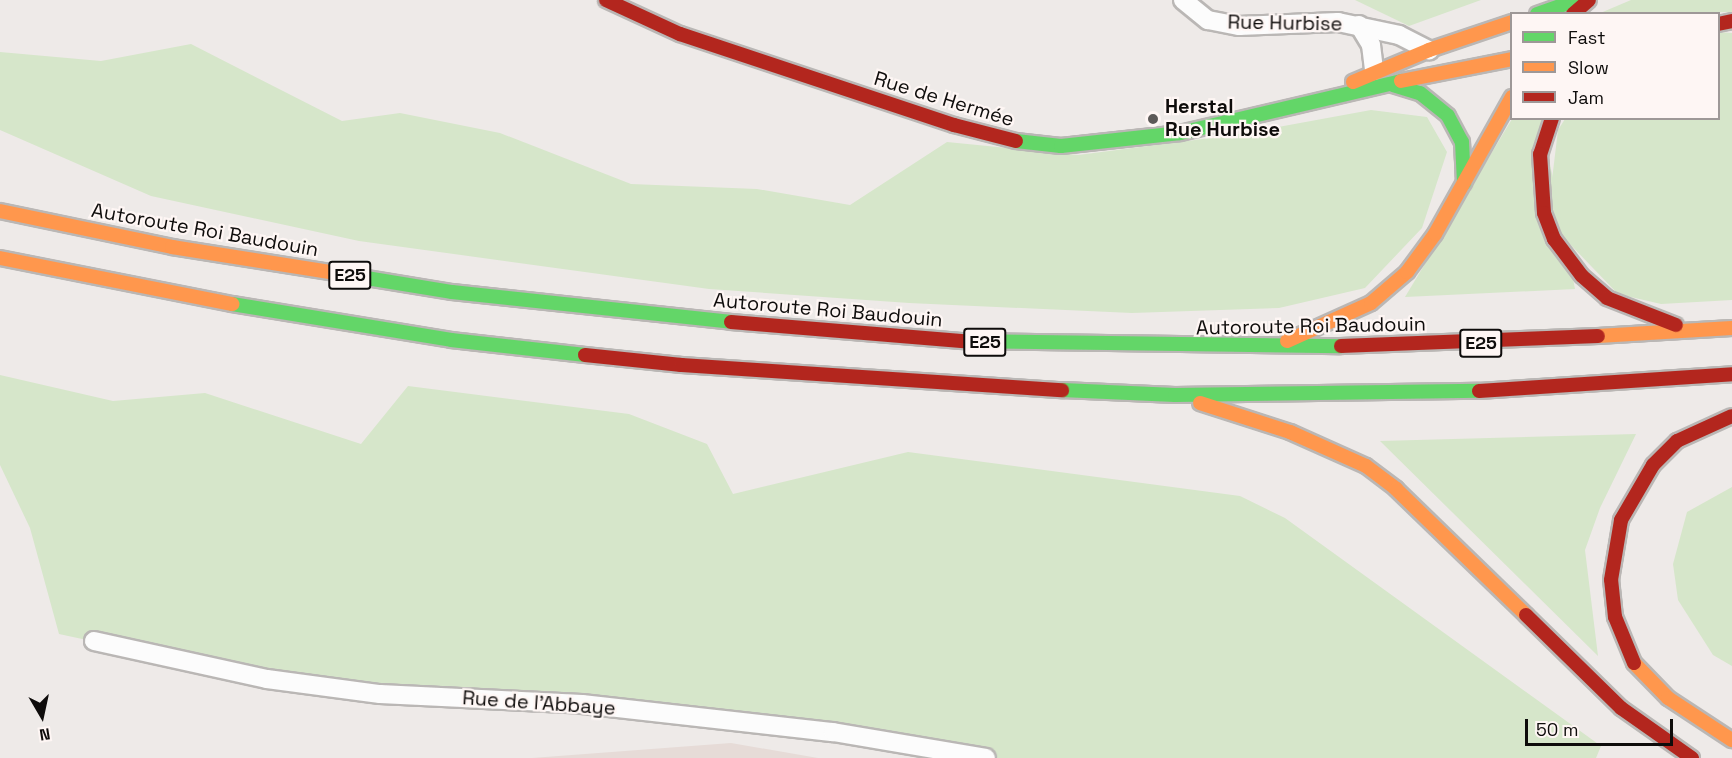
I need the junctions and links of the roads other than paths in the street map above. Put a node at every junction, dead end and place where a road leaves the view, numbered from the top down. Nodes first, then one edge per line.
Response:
1 (606, 0) edge
2 (1183, 0) edge
3 (1577, 0) edge
4 (1589, 0) edge
5 (1543, 12) edge
6 (1575, 12) edge
7 (1510, 23) edge
8 (1359, 25) junction
9 (1429, 50) junction
10 (1510, 59) edge
11 (1374, 71) junction
12 (1393, 85) junction
13 (1319, 98) junction
14 (1510, 101) edge
15 (1551, 120) edge
16 (1464, 183) junction
17 (0, 211) edge
18 (0, 258) edge
19 (1732, 328) edge
20 (1692, 331) junction
21 (1269, 348) junction
22 (1732, 374) edge
23 (1175, 395) junction
24 (1732, 416) edge
25 (94, 641) dead end
26 (1732, 740) edge
27 (986, 758) edge
28 (1692, 758) edge

1 - 13 main road, Rue de Hermée
2 - 8 street, Rue Hurbise
3 - 5 main road
4 - 6 main road
7 - 9 main road, Rue de Hermée
8 - 9 street, Rue Hurbise
8 - 11 street, Rue Hurbise
9 - 11 main road, Rue de Hermée
10 - 12 main road, Rue de Hermée
11 - 13 main road, Rue de Hermée
12 - 13 main road, Rue de Hermée
12 - 16 main road
14 - 16 main road
15 - 20 main road
16 - 21 main road
17 - 21 main road, Autoroute Roi Baudouin / E25
18 - 23 main road, E25
19 - 20 main road, Autoroute Roi Baudouin / E25
20 - 21 main road, Autoroute Roi Baudouin / E25
22 - 23 main road, E25
23 - 28 main road
24 - 26 main road
25 - 27 street, Rue de l'Abbaye

